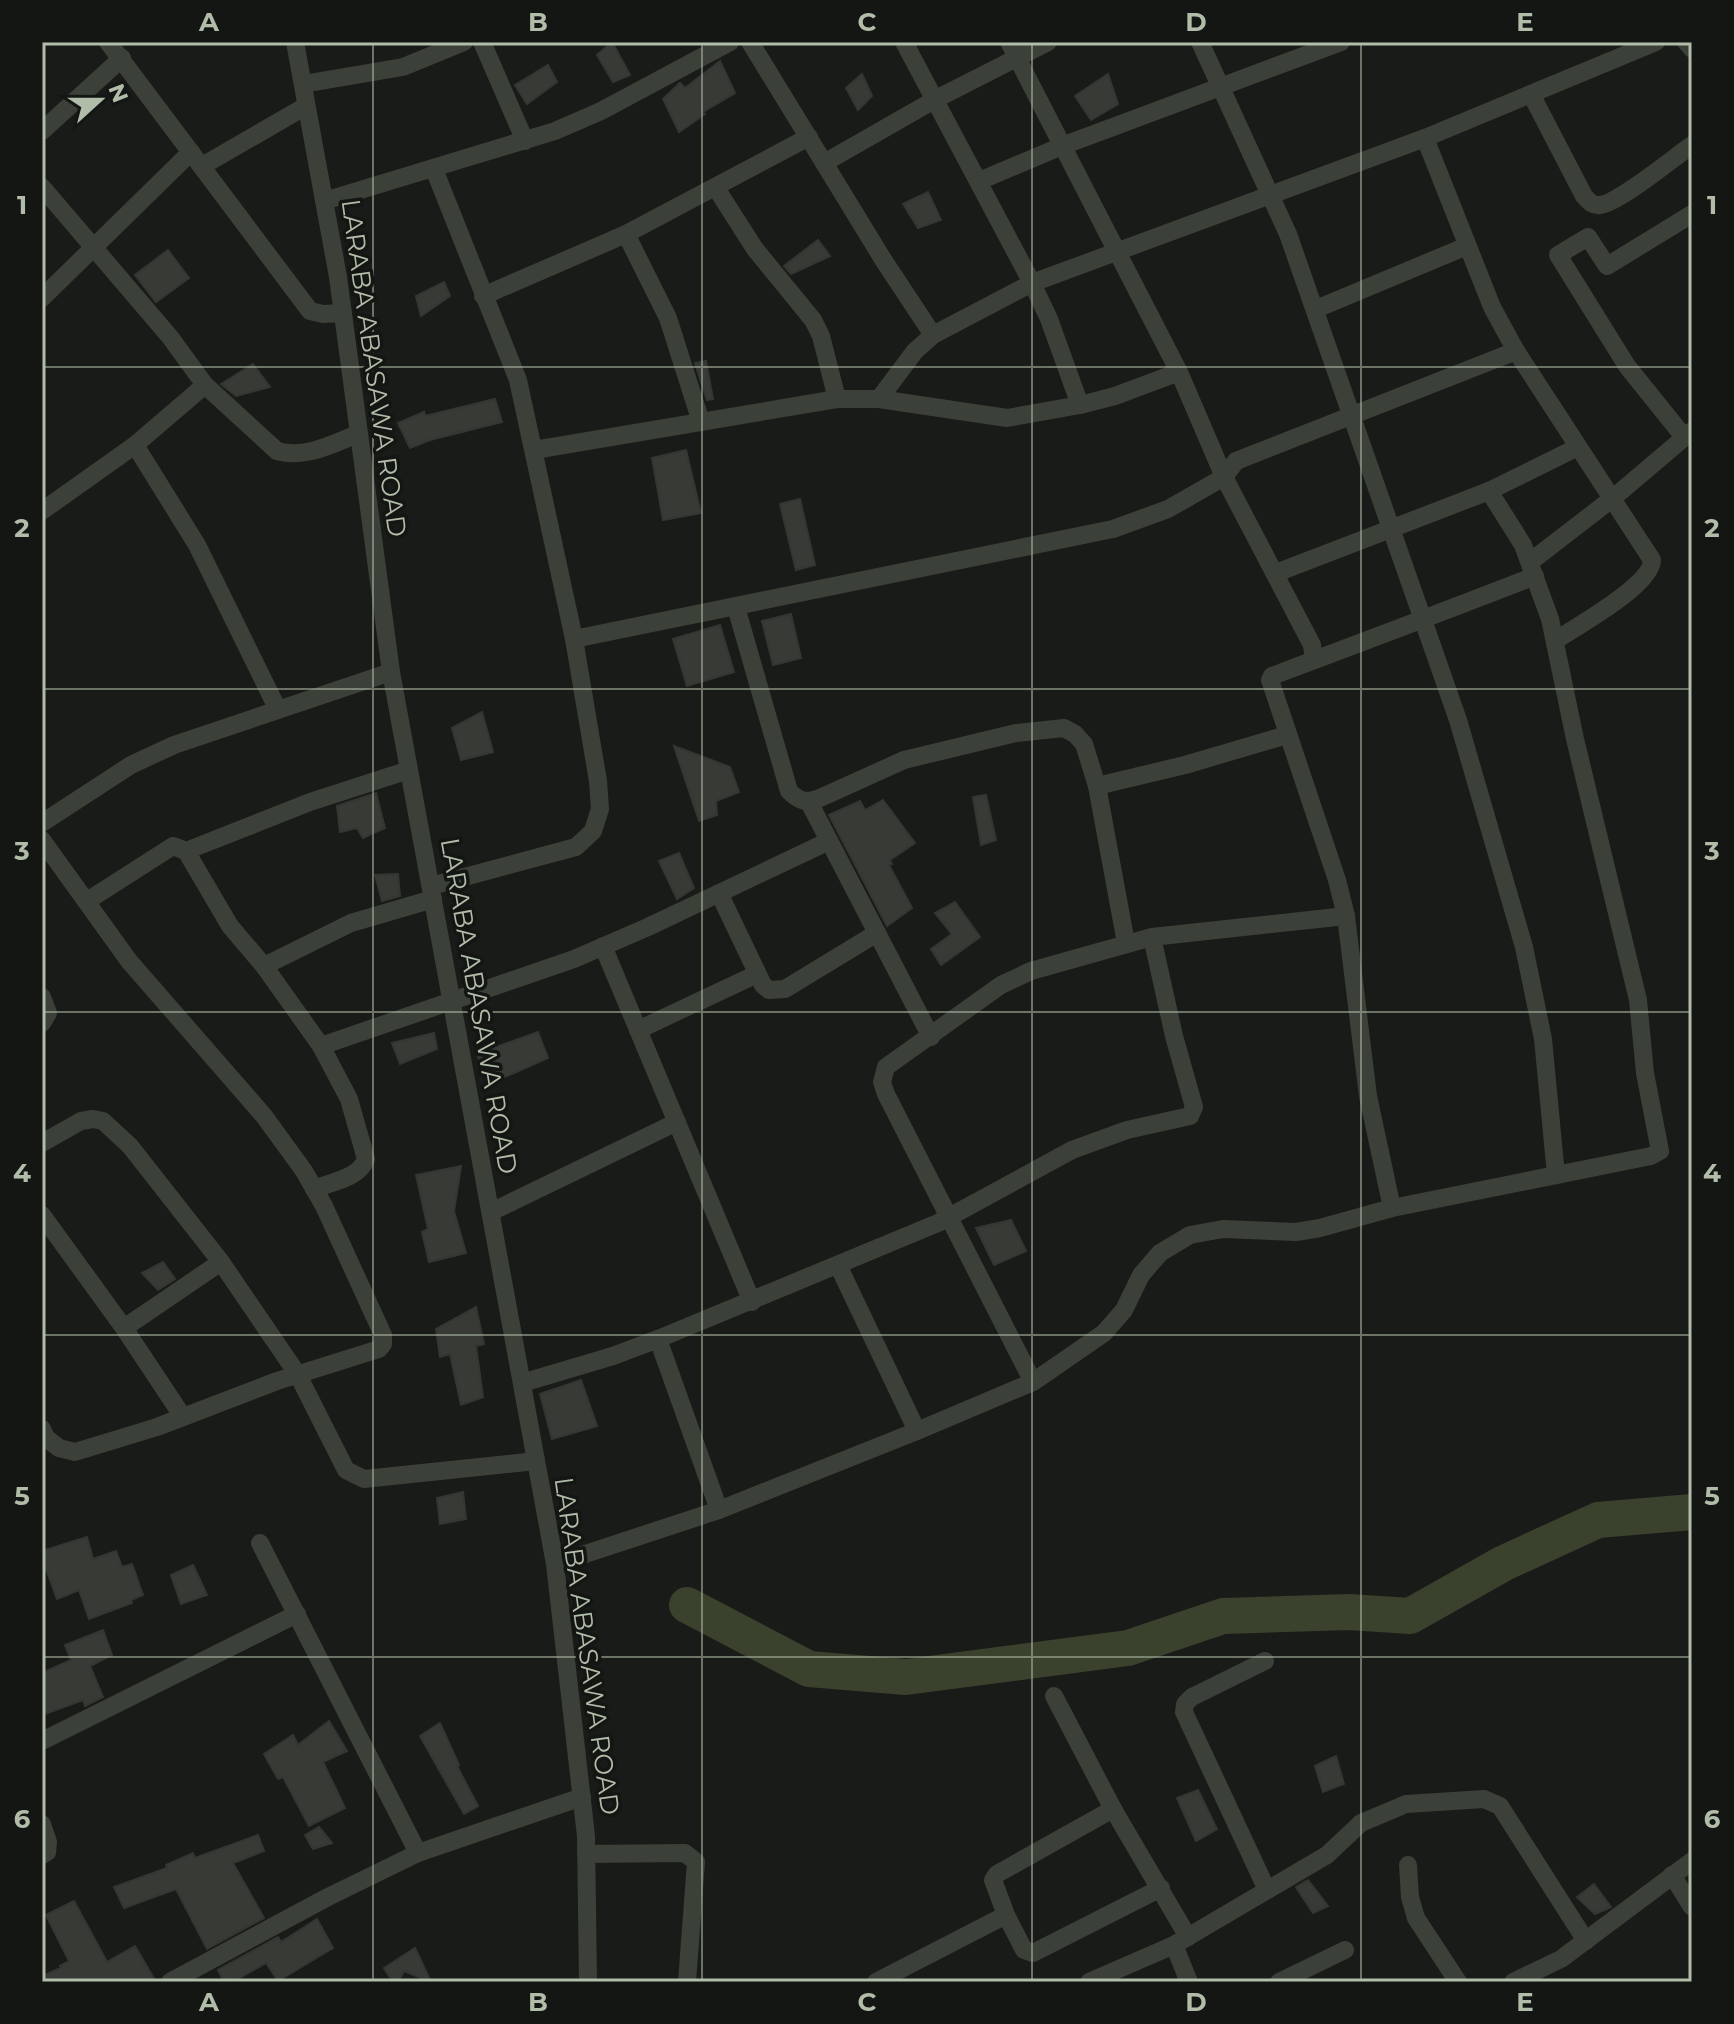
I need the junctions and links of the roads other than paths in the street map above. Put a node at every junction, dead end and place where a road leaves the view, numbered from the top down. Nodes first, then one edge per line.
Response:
1 (108, 42) edge
2 (295, 42) edge
3 (464, 42) edge
4 (482, 42) edge
5 (730, 42) edge
6 (750, 42) edge
7 (904, 42) edge
8 (1048, 42) edge
9 (1200, 42) edge
10 (1341, 42) edge
11 (1656, 42) edge
12 (1686, 42) edge
13 (1012, 49) edge
14 (1692, 49) edge
15 (122, 58) junction
16 (303, 84) junction
17 (1222, 85) junction
18 (1531, 94) junction
19 (936, 99) junction
20 (306, 106) junction
21 (42, 131) edge
22 (809, 137) junction
23 (1425, 138) junction
24 (525, 141) junction
25 (1692, 145) edge
26 (1062, 146) junction
27 (197, 159) junction
28 (824, 163) junction
29 (434, 169) junction
30 (979, 181) junction
31 (42, 187) edge
32 (716, 188) junction
33 (1272, 194) junction
34 (324, 201) junction
35 (1692, 214) edge
36 (626, 234) junction
37 (94, 246) junction
38 (1467, 246) junction
39 (1116, 250) junction
40 (1032, 283) junction
41 (483, 296) junction
42 (42, 298) edge
43 (1316, 309) junction
44 (343, 313) junction
45 (933, 335) junction
46 (1516, 351) junction
47 (1179, 372) junction
48 (205, 385) junction
49 (837, 399) junction
50 (879, 399) junction
51 (1080, 405) junction
52 (1353, 414) junction
53 (701, 422) junction
54 (358, 434) junction
55 (1688, 434) edge
56 (135, 445) junction
57 (1578, 447) junction
58 (534, 450) junction
59 (1224, 477) junction
60 (1489, 491) junction
61 (1613, 498) junction
62 (42, 511) edge
63 (1393, 530) junction
64 (1533, 569) junction
65 (1276, 573) junction
66 (736, 607) junction
67 (1424, 620) junction
68 (574, 639) junction
69 (1555, 641) junction
70 (1314, 659) junction
71 (391, 672) junction
72 (278, 710) junction
73 (1287, 735) junction
74 (409, 770) junction
75 (1097, 786) junction
76 (809, 802) junction
77 (42, 823) edge
78 (42, 840) edge
79 (829, 841) junction
80 (186, 851) junction
81 (432, 892) junction
82 (719, 893) junction
83 (87, 901) junction
84 (1346, 916) junction
85 (877, 933) junction
86 (1152, 937) junction
87 (1126, 943) junction
88 (603, 946) junction
89 (264, 966) junction
90 (757, 974) junction
91 (42, 997) edge
92 (452, 1000) junction
93 (42, 1023) edge
94 (638, 1030) junction
95 (931, 1037) junction
96 (321, 1046) junction
97 (677, 1122) junction
98 (42, 1143) edge
99 (1556, 1175) junction
100 (314, 1189) junction
101 (1392, 1208) junction
102 (491, 1212) junction
103 (42, 1215) edge
104 (949, 1217) junction
105 (221, 1262) junction
106 (838, 1265) junction
107 (752, 1302) junction
108 (124, 1328) junction
109 (658, 1339) junction
110 (298, 1375) junction
111 (1033, 1382) junction
112 (522, 1383) junction
113 (183, 1417) junction
114 (42, 1429) edge
115 (917, 1431) junction
116 (536, 1461) junction
117 (719, 1510) junction
118 (260, 1543) dead end
119 (555, 1564) junction
120 (297, 1614) junction
121 (1265, 1661) dead end
122 (1054, 1696) dead end
123 (42, 1741) edge
124 (582, 1797) junction
125 (1113, 1809) junction
126 (42, 1824) edge
127 (418, 1853) junction
128 (586, 1854) junction
129 (42, 1855) edge
130 (1692, 1861) edge
131 (1408, 1865) dead end
132 (1672, 1875) junction
133 (1161, 1888) junction
134 (1267, 1890) junction
135 (1692, 1907) edge
136 (1006, 1915) junction
137 (1181, 1941) junction
138 (1586, 1941) junction
139 (1345, 1950) dead end
140 (170, 1982) edge
141 (588, 1982) edge
142 (687, 1982) edge
143 (876, 1982) edge
144 (1089, 1982) edge
145 (1189, 1982) edge
146 (1279, 1982) edge
147 (1458, 1982) edge
148 (1513, 1982) edge

1 - 15 street
2 - 16 street, LARABA ABASAWA ROAD
3 - 16 street
4 - 24 street
5 - 24 street
6 - 22 street
7 - 19 street
8 - 13 street
9 - 17 street
10 - 17 street
11 - 18 street
12 - 14 street
13 - 19 street
13 - 26 street
15 - 21 street
15 - 27 street
16 - 20 street, LARABA ABASAWA ROAD
17 - 26 street
17 - 33 street
18 - 23 street
18 - 25 street
19 - 28 street
19 - 30 street
20 - 27 street
20 - 34 street, LARABA ABASAWA ROAD
22 - 28 street
22 - 32 street
23 - 33 street
23 - 38 street
24 - 29 street
26 - 30 street
26 - 39 street
27 - 37 street
27 - 44 street
28 - 45 street
29 - 34 street
29 - 41 street
30 - 40 street
31 - 37 street
32 - 36 street
32 - 49 street
33 - 39 street
33 - 43 street
34 - 44 street, LARABA ABASAWA ROAD
35 - 55 street
36 - 41 street
36 - 53 street
37 - 42 street
37 - 48 street
38 - 43 street
38 - 46 street
39 - 40 street
39 - 47 street
40 - 45 street
40 - 51 street
41 - 58 street
43 - 52 street
44 - 54 street, LARABA ABASAWA ROAD
45 - 50 street
46 - 52 street
46 - 57 street
47 - 51 street
47 - 59 street
48 - 54 street
48 - 56 street
49 - 50 street
49 - 53 street
50 - 51 street
52 - 59 street
52 - 63 street
53 - 58 street
54 - 71 street, LARABA ABASAWA ROAD
55 - 61 street
56 - 62 street
56 - 72 street
57 - 60 street
57 - 61 street
58 - 68 street
59 - 65 street
59 - 66 street
60 - 63 street
60 - 64 street
61 - 64 street
61 - 69 street
63 - 65 street
63 - 67 street
64 - 67 street
64 - 69 street
65 - 70 street
66 - 68 street
66 - 76 street
67 - 70 street
67 - 99 street
68 - 81 street
69 - 99 street
70 - 73 street
71 - 72 street
71 - 74 street, LARABA ABASAWA ROAD
72 - 77 street
73 - 75 street
73 - 84 street
74 - 80 street
74 - 81 street, LARABA ABASAWA ROAD
75 - 76 street
75 - 87 street
76 - 79 street
78 - 83 street
79 - 82 street
79 - 85 street
80 - 83 street
80 - 89 street
81 - 89 street
81 - 92 street, LARABA ABASAWA ROAD
82 - 88 street
82 - 90 street
83 - 100 street
84 - 86 street
84 - 101 street
85 - 90 street
85 - 95 street
86 - 87 street
86 - 104 street
87 - 95 street
88 - 92 street
88 - 94 street
89 - 96 street
90 - 94 street
91 - 93 street
92 - 96 street
92 - 102 street, LARABA ABASAWA ROAD
94 - 97 street
95 - 104 street
96 - 100 street
97 - 102 street
97 - 107 street
98 - 105 street
99 - 101 street
100 - 110 street
101 - 111 street
102 - 112 street, LARABA ABASAWA ROAD
103 - 108 street
104 - 106 street
104 - 111 street
105 - 108 street
105 - 110 street
106 - 107 street
106 - 115 street
107 - 109 street
108 - 113 street
109 - 112 street
109 - 117 street
110 - 113 street
110 - 116 street
111 - 115 street
112 - 116 street, LARABA ABASAWA ROAD
113 - 114 street
115 - 117 street
116 - 119 street, LARABA ABASAWA ROAD
117 - 119 street
118 - 120 street
119 - 124 street, LARABA ABASAWA ROAD
120 - 123 street
120 - 127 street
121 - 134 street
122 - 125 street
124 - 127 street
124 - 128 street, LARABA ABASAWA ROAD
125 - 133 street
125 - 136 street
126 - 129 street
127 - 140 street
128 - 141 street, LARABA ABASAWA ROAD
128 - 142 street
130 - 132 street
131 - 147 street
132 - 135 street
132 - 138 street
133 - 136 street
133 - 137 street
134 - 137 street
134 - 138 street
136 - 143 street
137 - 144 street
137 - 145 street
138 - 148 street
139 - 146 street

